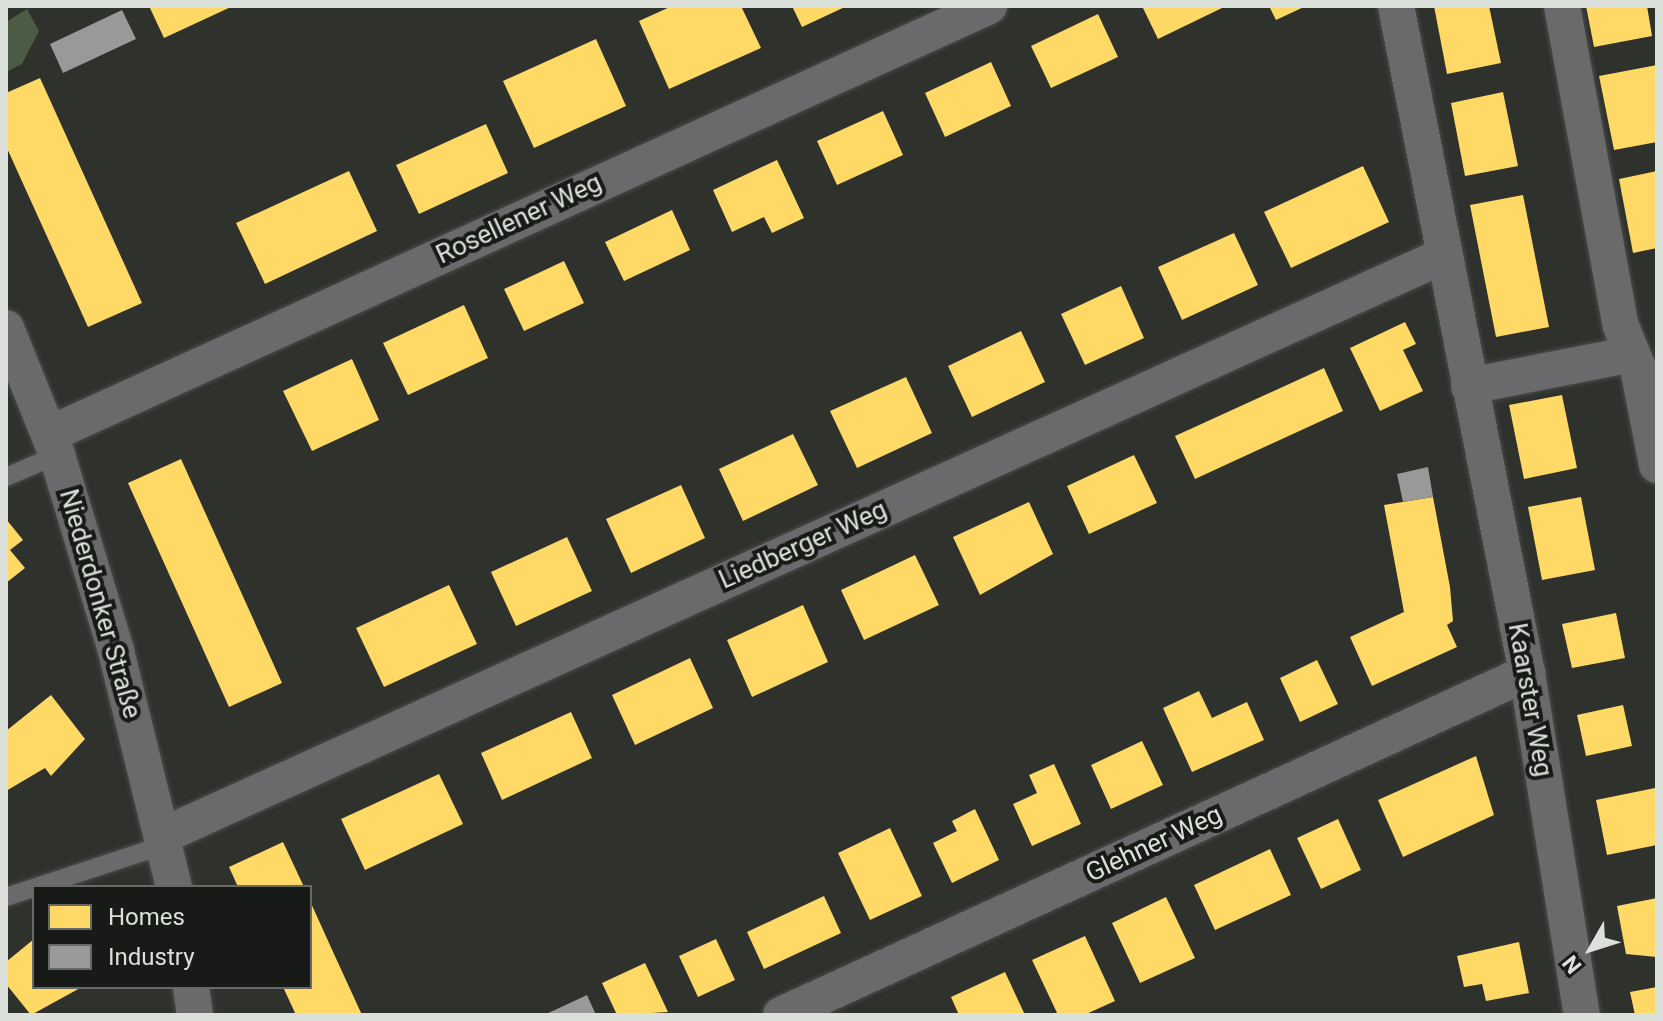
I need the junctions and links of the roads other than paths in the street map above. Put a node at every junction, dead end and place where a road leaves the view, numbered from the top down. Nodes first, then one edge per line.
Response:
1 (989, 6) edge
2 (1396, 6) edge
3 (1562, 6) edge
4 (1443, 256) junction
5 (6, 328) edge
6 (1632, 354) junction
7 (1469, 386) junction
8 (53, 444) junction
9 (1657, 465) edge
10 (6, 477) edge
11 (1527, 673) junction
12 (165, 839) junction
13 (39, 885) edge
14 (174, 885) edge
15 (32, 888) edge
16 (6, 897) edge
17 (191, 989) edge
18 (195, 1015) edge
19 (781, 1015) edge
20 (1582, 1015) edge

1 - 8 street, Rosellener Weg
2 - 4 street, Kaarster Weg
3 - 6 street
4 - 7 street, Kaarster Weg
4 - 12 street, Liedberger Weg
5 - 8 street, Niederdonker Straße
6 - 7 street
6 - 9 street
7 - 11 street, Kaarster Weg
8 - 10 lane
8 - 12 street, Niederdonker Straße
11 - 19 street, Glehner Weg
11 - 20 street, Kaarster Weg
12 - 13 lane
12 - 14 street, Niederdonker Straße
15 - 16 lane
17 - 18 street

